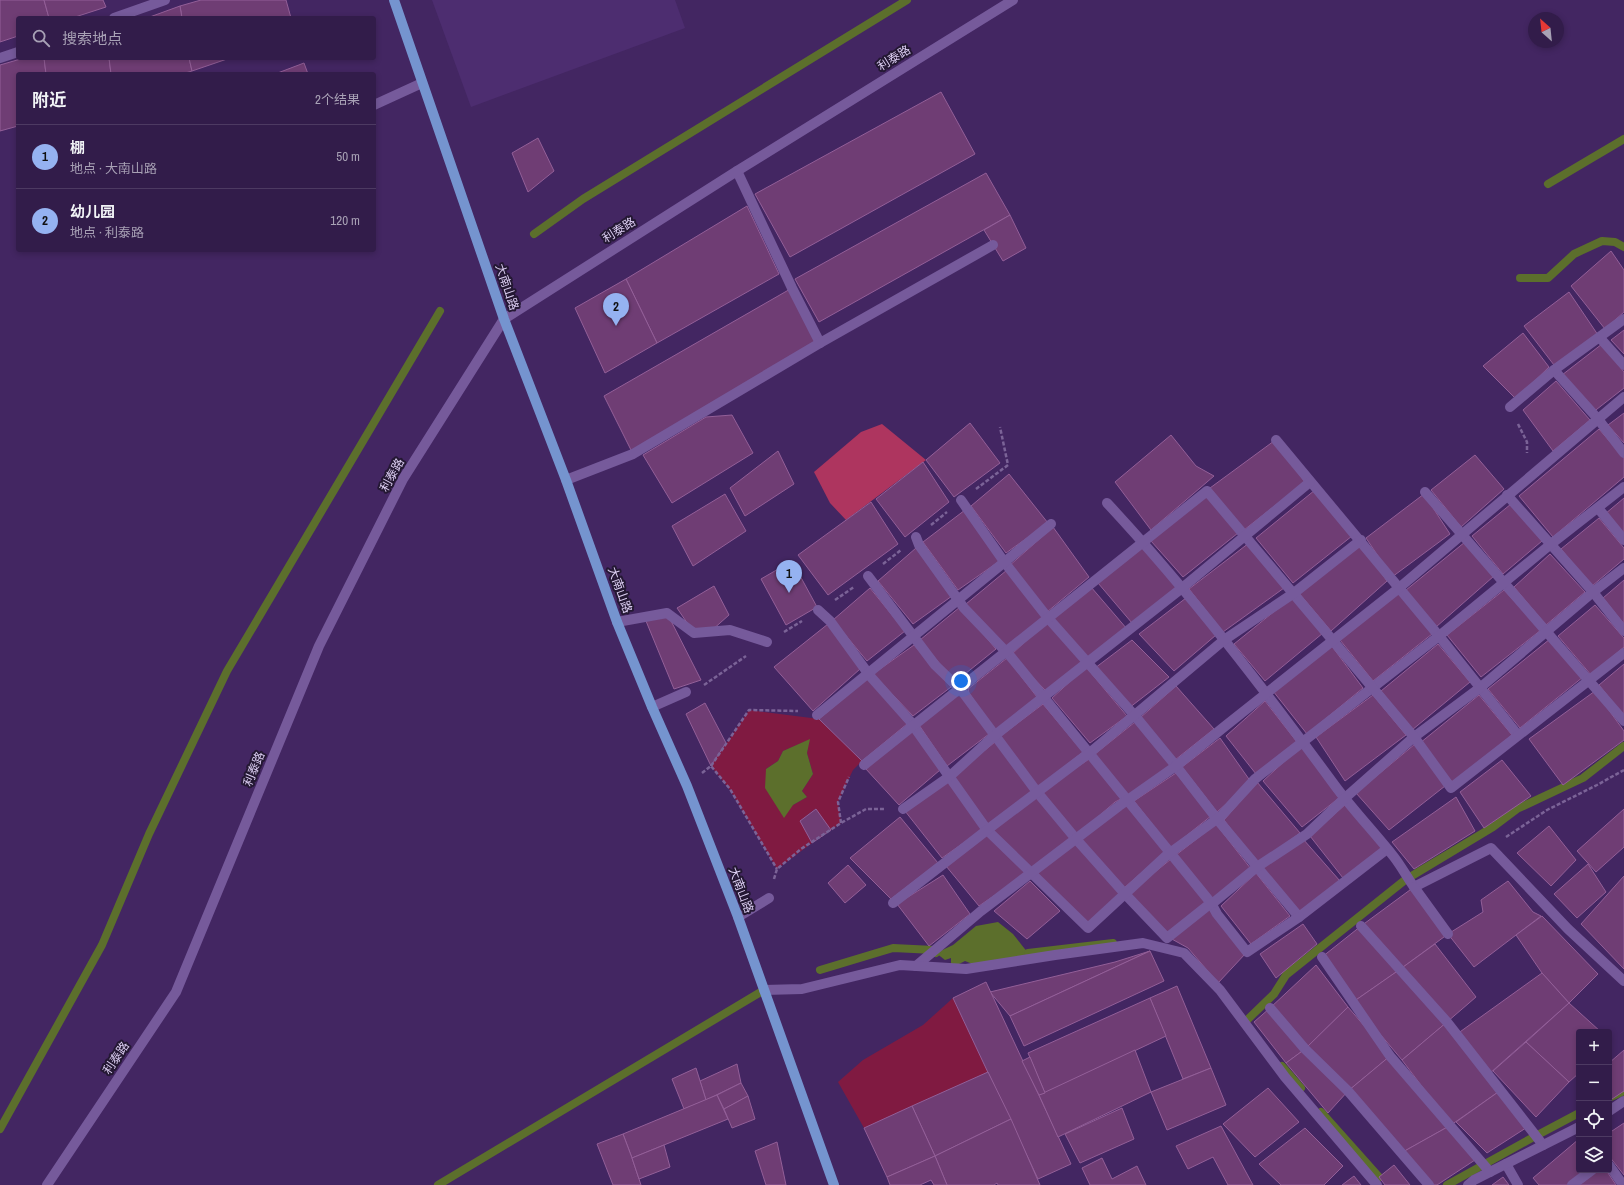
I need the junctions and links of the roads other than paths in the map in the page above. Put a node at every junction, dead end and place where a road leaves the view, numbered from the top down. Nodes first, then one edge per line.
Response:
1 (164, 0) edge
2 (394, 0) edge
3 (1013, 0) edge
4 (120, 16) edge
5 (16, 53) edge
6 (0, 58) edge
7 (422, 83) junction
8 (376, 104) edge
9 (737, 171) junction
10 (993, 245) dead end
11 (504, 319) junction
12 (1624, 319) edge
13 (1600, 338) junction
14 (820, 343) junction
15 (1624, 365) edge
16 (1554, 370) junction
17 (1624, 397) edge
18 (1510, 407) road end
19 (1598, 419) junction
20 (1276, 440) dead end
21 (1624, 453) edge
22 (566, 480) junction
23 (1310, 482) junction
24 (1624, 487) edge
25 (1424, 492) dead end
26 (1508, 495) junction
27 (961, 500) dead end
28 (1107, 503) dead end
29 (1598, 508) junction
30 (1051, 524) dead end
31 (1462, 535) junction
32 (1244, 536) junction
33 (916, 537) dead end
34 (1360, 540) junction
35 (1624, 540) edge
36 (1142, 541) junction
37 (1551, 544) junction
38 (1005, 563) junction
39 (1624, 568) edge
40 (868, 576) dead end
41 (1504, 583) junction
42 (1182, 588) junction
43 (1399, 588) junction
44 (1593, 592) junction
45 (1294, 593) junction
46 (958, 599) junction
47 (818, 610) dead end
48 (1048, 618) junction
49 (617, 622) junction
50 (1624, 631) edge
51 (1546, 632) junction
52 (913, 636) junction
53 (1439, 636) junction
54 (1224, 640) junction
55 (1333, 640) junction
56 (767, 642) dead end
57 (1005, 652) junction
58 (1624, 653) edge
59 (1088, 663) junction
60 (868, 673) junction
61 (1590, 681) junction
62 (960, 688) junction
63 (1372, 688) junction
64 (1480, 688) junction
65 (686, 692) dead end
66 (1266, 693) junction
67 (1043, 697) junction
68 (652, 707) junction
69 (817, 715) road end
70 (1135, 716) junction
71 (1624, 721) edge
72 (913, 725) junction
73 (1518, 735) junction
74 (994, 736) junction
75 (1414, 737) junction
76 (1303, 742) junction
77 (1089, 754) junction
78 (864, 765) road end
79 (1176, 766) junction
80 (950, 776) junction
81 (1037, 792) junction
82 (1345, 798) junction
83 (1126, 800) junction
84 (903, 809) road end
85 (1217, 819) junction
86 (987, 830) junction
87 (1076, 840) junction
88 (1387, 849) junction
89 (1169, 853) junction
90 (1257, 867) junction
91 (1030, 873) junction
92 (1414, 887) junction
93 (1125, 894) junction
94 (769, 898) road end
95 (893, 903) dead end
96 (1211, 903) junction
97 (738, 917) junction
98 (1299, 917) junction
99 (1361, 926) dead end
100 (1448, 934) dead end
101 (1322, 957) dead end
102 (916, 966) junction
103 (1624, 982) edge
104 (764, 990) junction
105 (1270, 1008) dead end
106 (1624, 1101) edge
107 (1612, 1109) edge
108 (1576, 1128) edge
109 (1543, 1145) junction
110 (1506, 1164) junction
111 (1612, 1169) edge
112 (1490, 1172) junction
113 (1588, 1173) edge
114 (47, 1185) edge
115 (834, 1185) edge
116 (1377, 1185) edge
117 (1429, 1185) edge
118 (1468, 1185) edge
119 (1518, 1185) edge
120 (1572, 1185) edge
121 (1623, 1185) edge

1 - 4 street
2 - 7 main road, 大南山路
3 - 9 street, 利泰路
5 - 6 street
7 - 8 street
7 - 11 main road, 大南山路
9 - 11 street, 利泰路
9 - 14 street
10 - 14 street
11 - 22 main road, 大南山路
11 - 114 street, 利泰路
12 - 13 street
13 - 15 street
13 - 16 street
14 - 22 street
16 - 18 street
16 - 19 street
17 - 19 street
19 - 21 street
19 - 26 street
20 - 23 street
22 - 49 main road, 大南山路
23 - 32 street
23 - 34 street
24 - 29 street
25 - 31 street
26 - 31 street
26 - 37 street
27 - 38 street
28 - 36 street
29 - 35 street
29 - 37 street
30 - 38 street
31 - 41 street
31 - 43 street
32 - 36 street
32 - 42 street
32 - 45 street
33 - 46 street
34 - 43 street
34 - 45 street
36 - 42 street
36 - 48 street
37 - 41 street
37 - 44 street
38 - 46 street
38 - 48 street
39 - 44 street
40 - 52 street
41 - 51 street
41 - 53 street
42 - 54 street
42 - 59 street
43 - 53 street
43 - 55 street
44 - 50 street
44 - 51 street
45 - 54 street
45 - 55 street
46 - 52 street
46 - 57 street
47 - 60 street
48 - 57 street
48 - 59 street
49 - 56 street
49 - 68 main road, 大南山路
51 - 61 street
51 - 64 street
52 - 60 street
52 - 62 street
53 - 63 street
53 - 64 street
54 - 66 street
54 - 70 street
55 - 63 street
55 - 66 street
57 - 62 street
57 - 67 street
58 - 61 street
59 - 67 street
59 - 70 street
60 - 69 street
60 - 72 street
61 - 71 street
61 - 73 street
62 - 72 street
62 - 74 street
63 - 75 street
63 - 76 street
64 - 73 street
64 - 75 street
65 - 68 street
66 - 76 street
66 - 79 street
67 - 74 street
67 - 77 street
68 - 97 main road, 大南山路
70 - 77 street
70 - 79 street
72 - 78 street
72 - 80 street
73 - 75 street
74 - 80 street
74 - 81 street
75 - 82 street
76 - 82 street
76 - 85 street
77 - 81 street
77 - 83 street
79 - 83 street
79 - 85 street
80 - 84 street
80 - 86 street
81 - 86 street
81 - 87 street
82 - 88 street
82 - 90 street
83 - 87 street
83 - 89 street
85 - 89 street
85 - 90 street
86 - 91 street
86 - 95 street
87 - 91 street
87 - 93 street
88 - 92 street
88 - 98 street
89 - 93 street
89 - 96 street
90 - 96 street
90 - 98 street
91 - 93 street
91 - 102 street
92 - 100 street
92 - 103 street
93 - 96 street
94 - 97 street
96 - 98 street
97 - 104 main road, 大南山路
99 - 109 street
101 - 112 street
102 - 104 street
102 - 116 street
104 - 115 main road, 大南山路
105 - 117 street
106 - 107 street
108 - 109 street
109 - 110 street
110 - 112 street
110 - 119 street
111 - 121 street
112 - 118 street
113 - 120 street

